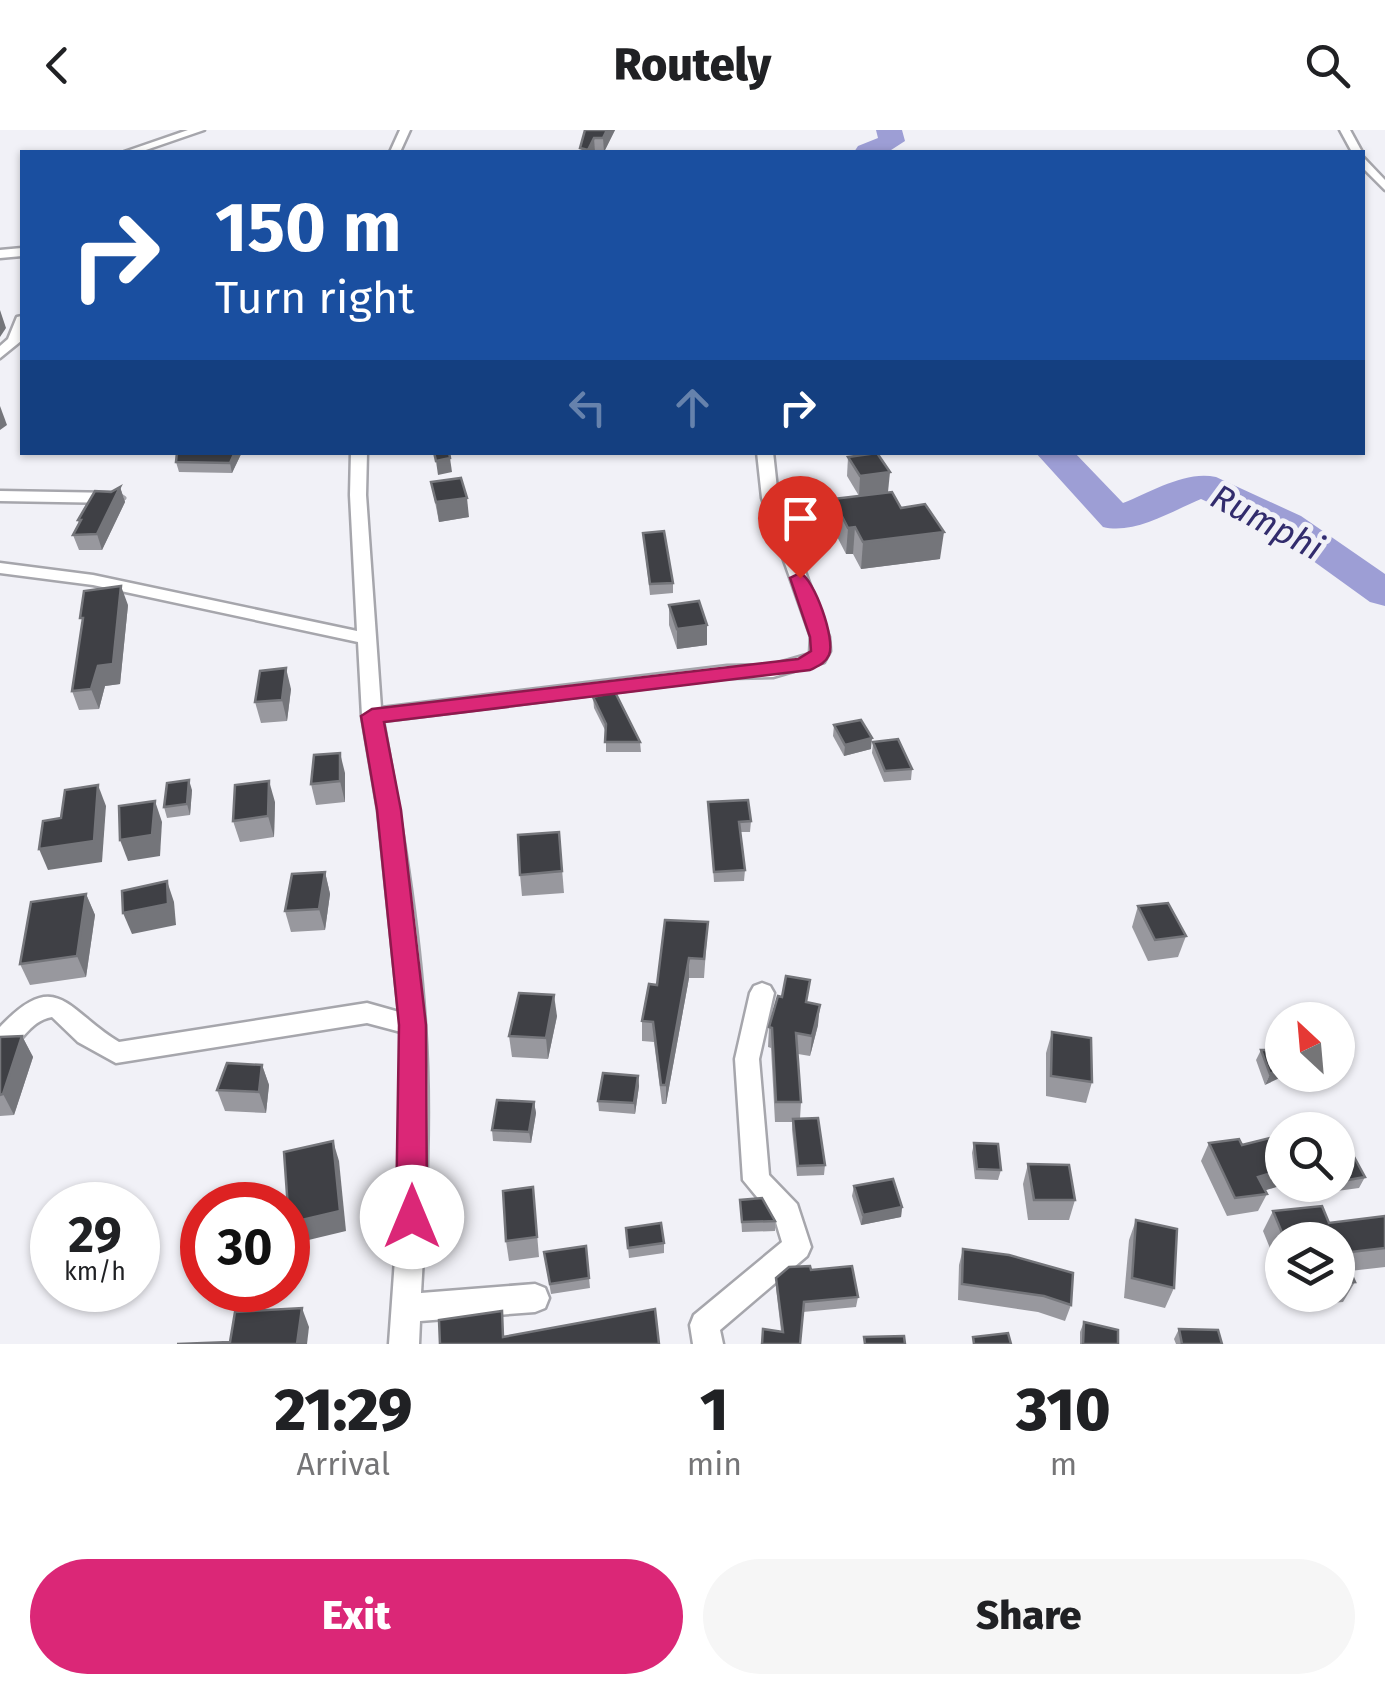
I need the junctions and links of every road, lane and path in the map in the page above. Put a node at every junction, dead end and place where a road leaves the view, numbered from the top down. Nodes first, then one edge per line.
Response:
1 (199, 130) edge
2 (136, 150) edge
3 (1365, 163) edge
4 (1385, 187) edge
5 (20, 325) edge
6 (0, 354) edge
7 (359, 455) edge
8 (766, 455) edge
9 (0, 496) edge
10 (116, 498) edge
11 (0, 568) edge
12 (366, 638) junction
13 (372, 716) junction
14 (762, 992) dead end
15 (412, 1025) junction
16 (0, 1044) edge
17 (535, 1298) dead end
18 (407, 1308) junction
19 (404, 1344) edge
20 (708, 1344) edge

1 - 2 street
3 - 4 street
5 - 6 street
7 - 12 street
8 - 13 street
9 - 10 street
11 - 12 street
12 - 13 street
13 - 15 street
14 - 20 street
15 - 16 street
15 - 18 street
17 - 18 street
18 - 19 street

